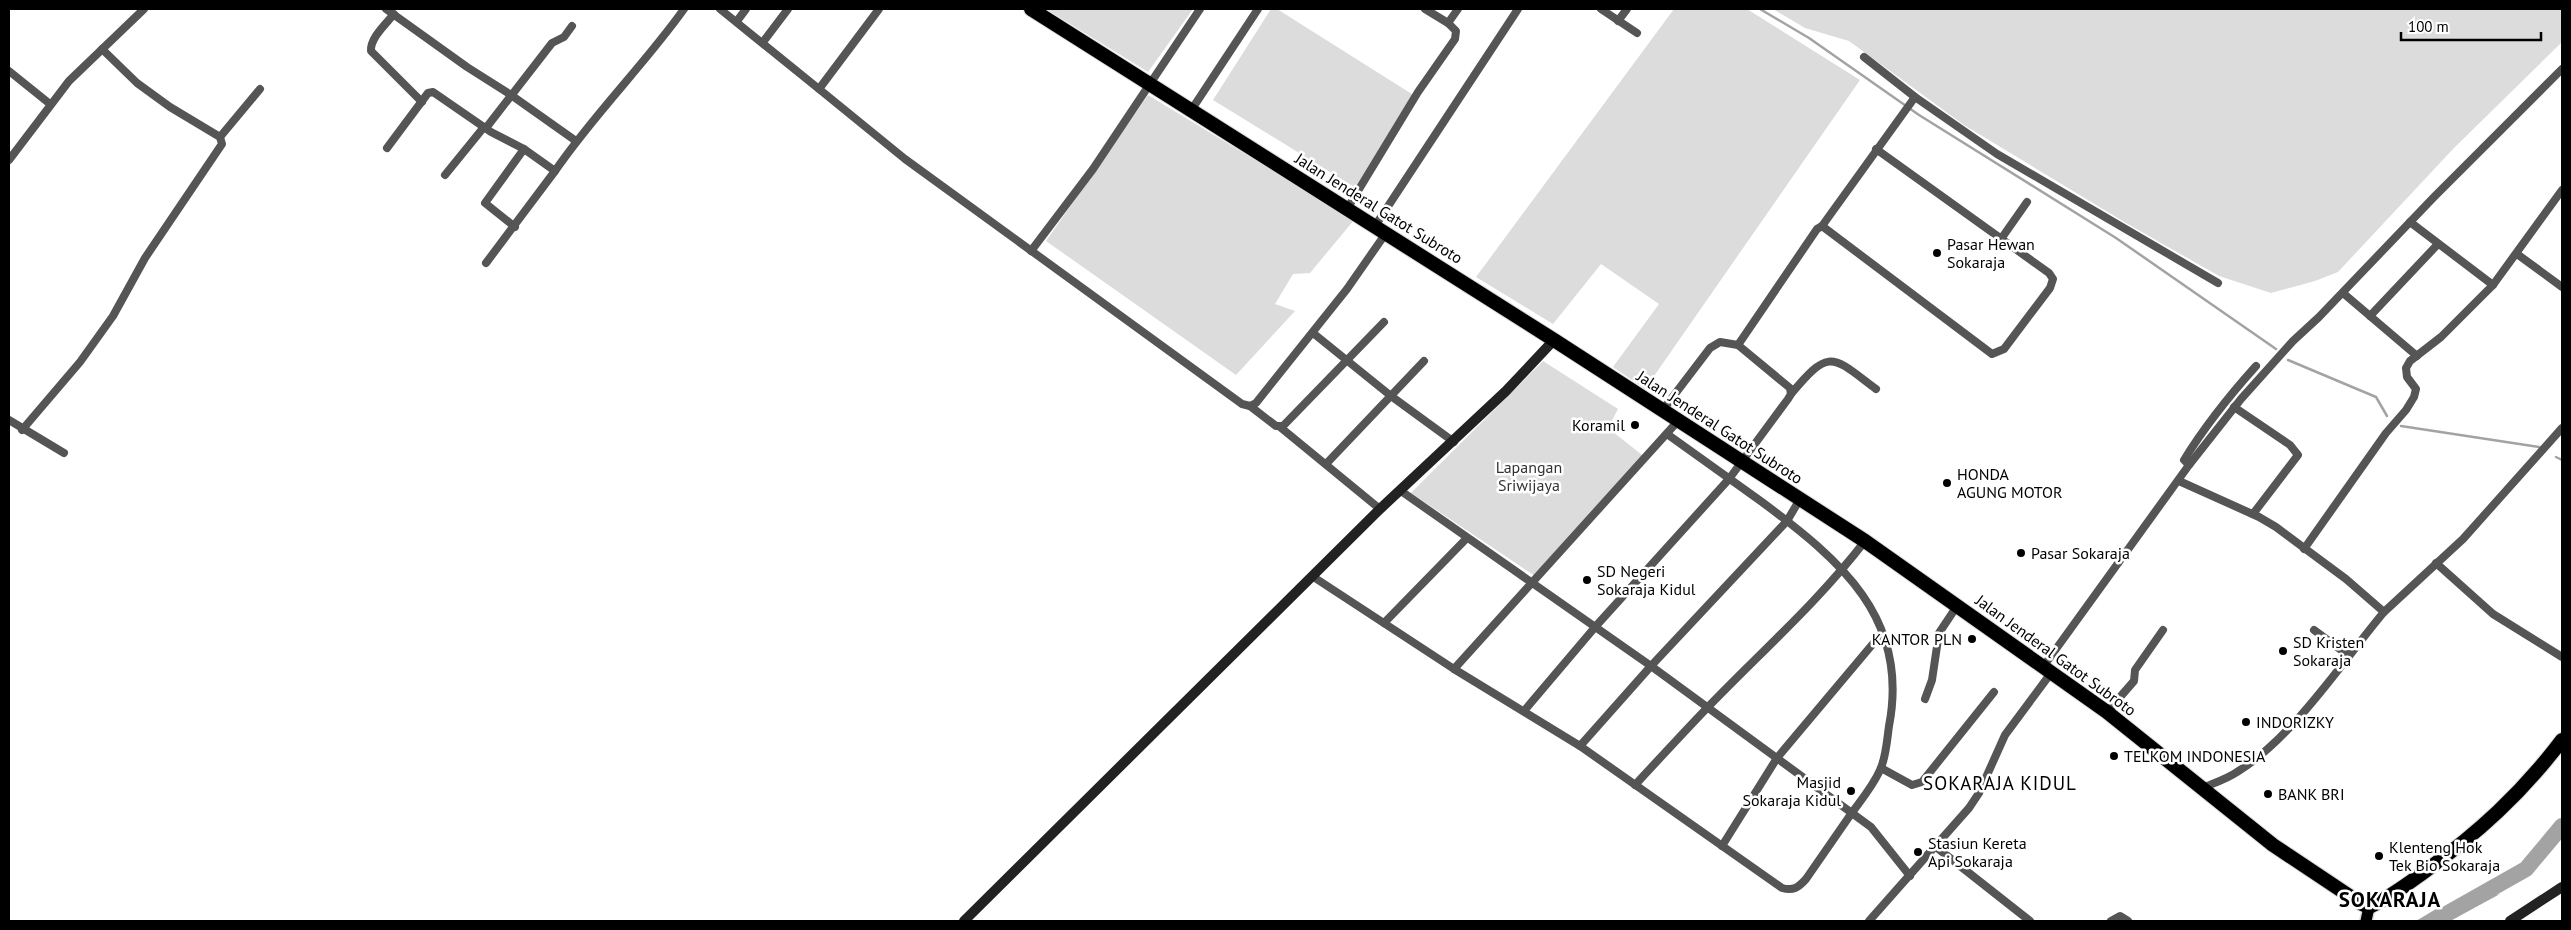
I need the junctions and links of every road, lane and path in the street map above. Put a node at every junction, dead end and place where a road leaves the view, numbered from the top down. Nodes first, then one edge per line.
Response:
1 (144, 9) edge
2 (386, 9) edge
3 (684, 9) edge
4 (720, 9) edge
5 (746, 9) edge
6 (788, 9) edge
7 (879, 9) edge
8 (1031, 9) edge
9 (1200, 9) edge
10 (1258, 9) edge
11 (1425, 9) edge
12 (1458, 9) edge
13 (1518, 9) edge
14 (1601, 9) edge
15 (1627, 9) edge
16 (394, 14) junction
17 (737, 21) junction
18 (1618, 21) junction
19 (1448, 23) junction
20 (572, 26) dead end
21 (1637, 33) dead end
22 (763, 42) junction
23 (102, 49) junction
24 (1864, 57) dead end
25 (2562, 69) edge
26 (9, 71) edge
27 (1149, 83) junction
28 (260, 88) dead end
29 (819, 89) junction
30 (512, 95) junction
31 (1913, 100) junction
32 (422, 102) junction
33 (50, 104) junction
34 (1192, 109) junction
35 (485, 128) junction
36 (220, 137) junction
37 (576, 141) junction
38 (387, 148) dead end
39 (524, 149) junction
40 (1876, 149) junction
41 (9, 160) edge
42 (555, 171) junction
43 (444, 175) dead end
44 (2562, 190) edge
45 (2027, 202) dead end
46 (1347, 209) junction
47 (2410, 222) junction
48 (1822, 226) junction
49 (515, 227) junction
50 (1380, 230) junction
51 (2001, 239) junction
52 (2438, 244) junction
53 (1031, 251) junction
54 (2517, 254) junction
55 (486, 263) dead end
56 (2218, 282) dead end
57 (2493, 285) junction
58 (2562, 287) edge
59 (2343, 293) junction
60 (2370, 316) junction
61 (1384, 322) dead end
62 (1313, 333) junction
63 (1554, 340) junction
64 (1738, 346) junction
65 (2417, 356) junction
66 (1347, 360) junction
67 (1424, 360) dead end
68 (2256, 366) dead end
69 (1876, 390) dead end
70 (1791, 394) junction
71 (1390, 396) junction
72 (1250, 406) junction
73 (2234, 407) junction
74 (1662, 411) junction
75 (9, 420) edge
76 (1678, 421) junction
77 (1280, 427) junction
78 (2562, 428) edge
79 (22, 430) junction
80 (1667, 434) junction
81 (1454, 442) junction
82 (64, 453) dead end
83 (1742, 462) junction
84 (1326, 464) junction
85 (2189, 465) junction
86 (1729, 478) junction
87 (2179, 481) junction
88 (1401, 491) junction
89 (1800, 499) junction
90 (1380, 509) junction
91 (2253, 514) junction
92 (1787, 521) junction
93 (1467, 538) junction
94 (1865, 542) junction
95 (2304, 549) junction
96 (2436, 563) junction
97 (1843, 569) junction
98 (1312, 576) junction
99 (1533, 583) junction
100 (1957, 606) junction
101 (2384, 612) junction
102 (1384, 623) junction
103 (1596, 626) junction
104 (2163, 630) dead end
105 (2314, 630) dead end
106 (1882, 633) junction
107 (2348, 655) junction
108 (2562, 658) edge
109 (1651, 666) junction
110 (1454, 669) junction
111 (2047, 670) junction
112 (1994, 692) dead end
113 (1925, 699) dead end
114 (1708, 707) junction
115 (1524, 711) junction
116 (2108, 712) junction
117 (2562, 740) edge
118 (1580, 746) junction
119 (1777, 758) junction
120 (1881, 768) junction
121 (1635, 785) junction
122 (2202, 788) junction
123 (1852, 812) junction
124 (1722, 846) junction
125 (1936, 847) junction
126 (1910, 876) junction
127 (2562, 887) edge
128 (2368, 913) edge
129 (964, 921) edge
130 (1869, 921) edge
131 (2030, 921) edge
132 (2110, 921) edge
133 (2128, 921) edge
134 (2359, 921) edge
135 (2510, 921) edge

1 - 23 street
2 - 16 street
3 - 37 street
4 - 17 street
5 - 17 street
6 - 22 street
7 - 29 street
8 - 27 highway, Jalan Jenderal Gatot Subroto
9 - 27 street
10 - 34 street
11 - 19 street
12 - 19 street
13 - 50 street
14 - 18 street
15 - 18 street
16 - 30 street
16 - 32 street
17 - 22 street
18 - 21 street
19 - 46 street
20 - 30 street
22 - 29 street
23 - 33 street
23 - 36 street
24 - 31 street
25 - 47 street
26 - 33 street
27 - 34 highway, Jalan Jenderal Gatot Subroto
27 - 53 street
28 - 36 street
29 - 53 street
30 - 35 street
30 - 37 street
31 - 40 street
31 - 56 street
32 - 35 street
32 - 38 street
33 - 41 street
34 - 46 highway, Jalan Jenderal Gatot Subroto
35 - 39 street
35 - 43 street
36 - 79 street
37 - 42 street
39 - 42 street
39 - 49 street
40 - 48 street
40 - 51 street
42 - 49 street
44 - 54 street
45 - 51 street
46 - 50 highway, Jalan Jenderal Gatot Subroto
47 - 52 street
47 - 59 street
48 - 51 street
48 - 64 street
49 - 55 street
50 - 62 street
50 - 63 highway, Jalan Jenderal Gatot Subroto
52 - 57 street
52 - 60 street
53 - 72 street
54 - 57 street
54 - 58 street
57 - 65 street
59 - 60 street
59 - 73 street
60 - 65 street
61 - 66 street
62 - 66 street
62 - 72 street
63 - 74 highway, Jalan Jenderal Gatot Subroto
63 - 81 street
64 - 70 street
64 - 74 street
65 - 95 street
66 - 71 street
66 - 77 street
67 - 71 street
68 - 85 street
69 - 70 street
70 - 83 street
71 - 81 street
71 - 84 street
72 - 77 street
73 - 85 street
73 - 91 street
74 - 76 highway, Jalan Jenderal Gatot Subroto
75 - 79 street
76 - 80 street
76 - 83 highway, Jalan Jenderal Gatot Subroto
77 - 84 street
78 - 96 street
79 - 82 street
80 - 86 street
80 - 99 street
81 - 88 street
83 - 86 street
83 - 89 highway, Jalan Jenderal Gatot Subroto
84 - 90 street
85 - 87 street
86 - 92 street
86 - 103 street
87 - 91 street
87 - 111 street
88 - 90 street
88 - 93 street
89 - 92 street
89 - 94 highway, Jalan Jenderal Gatot Subroto
90 - 98 street
91 - 95 street
92 - 97 street
92 - 109 street
93 - 99 street
93 - 102 street
94 - 97 street
94 - 100 highway, Jalan Jenderal Gatot Subroto
95 - 101 street
96 - 101 street
96 - 108 street
97 - 106 street
97 - 114 street
98 - 102 street
98 - 129 street
99 - 103 street
99 - 110 street
100 - 111 highway, Jalan Jenderal Gatot Subroto
100 - 113 street
101 - 107 street
102 - 110 street
103 - 109 street
103 - 115 street
104 - 116 street
105 - 107 street
106 - 119 street
106 - 120 street
107 - 122 street
109 - 114 street
109 - 118 street
110 - 115 street
111 - 116 highway, Jalan Jenderal Gatot Subroto
111 - 125 street
112 - 120 street
114 - 119 street
114 - 121 street
115 - 118 street
116 - 122 highway, Jalan Jenderal Gatot Subroto
117 - 128 highway
118 - 121 street
119 - 123 street
119 - 124 street
120 - 123 street
121 - 124 street
122 - 128 highway, Jalan Jenderal Gatot Subroto
123 - 124 street
123 - 126 street
125 - 126 street
125 - 131 street
126 - 130 street
127 - 135 street
128 - 134 street
132 - 133 street

